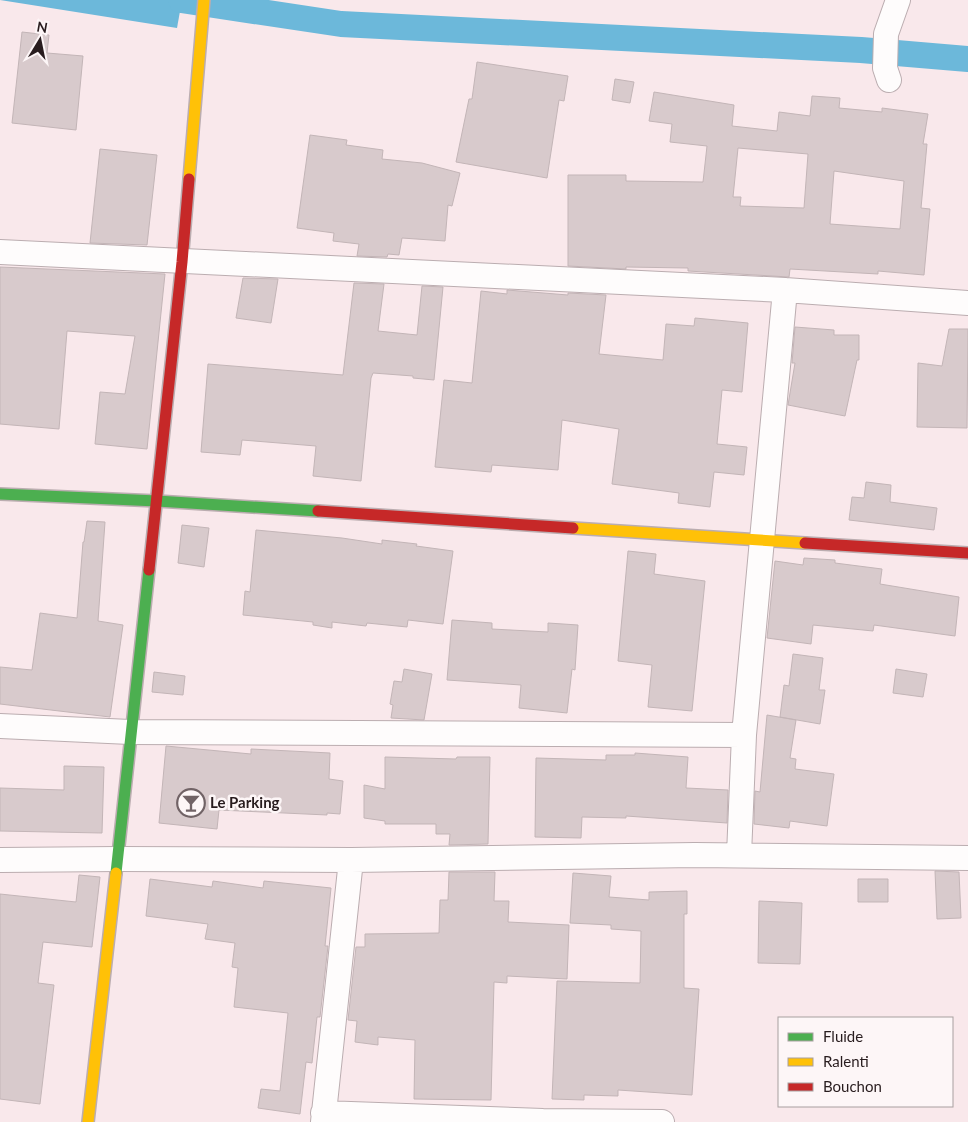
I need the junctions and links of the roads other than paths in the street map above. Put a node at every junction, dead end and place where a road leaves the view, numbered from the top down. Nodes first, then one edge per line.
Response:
1 (204, 0) edge
2 (898, 0) edge
3 (889, 80) dead end
4 (0, 252) edge
5 (182, 262) junction
6 (785, 290) junction
7 (968, 303) edge
8 (0, 494) edge
9 (158, 501) junction
10 (762, 539) junction
11 (968, 553) edge
12 (0, 726) edge
13 (130, 732) junction
14 (744, 735) junction
15 (739, 856) junction
16 (968, 858) edge
17 (118, 859) junction
18 (0, 860) edge
19 (351, 860) junction
20 (323, 1118) edge
21 (88, 1122) edge
22 (662, 1122) edge

1 - 5 street
2 - 3 street
4 - 5 street
5 - 6 street
5 - 9 street
6 - 7 street
6 - 10 street
8 - 9 street
9 - 10 street
9 - 13 street
10 - 11 street
10 - 14 street
12 - 13 street
13 - 14 street
13 - 17 street
14 - 15 street
15 - 16 street
15 - 19 street
17 - 18 street
17 - 19 street
17 - 21 street
19 - 20 street
20 - 22 street

